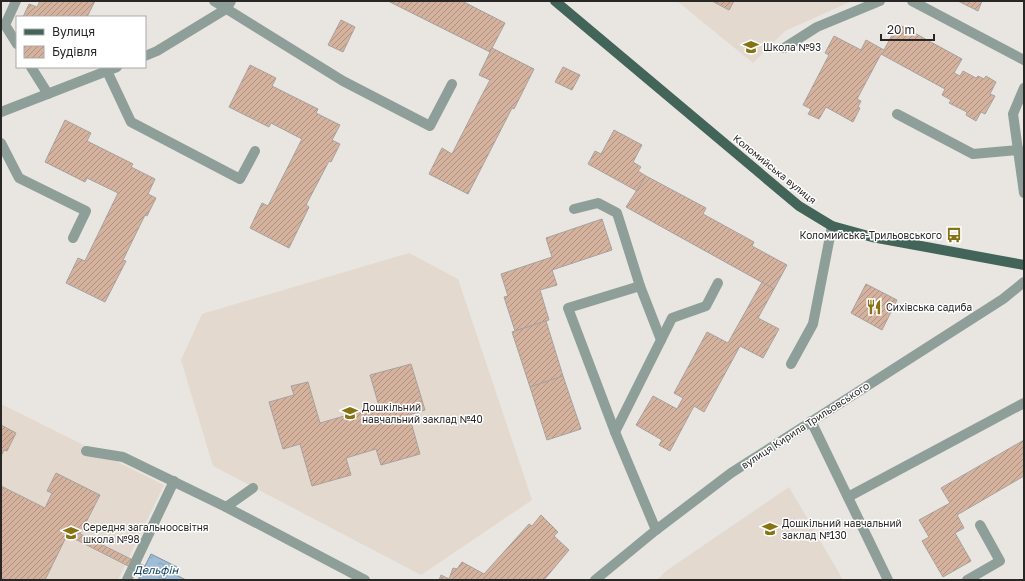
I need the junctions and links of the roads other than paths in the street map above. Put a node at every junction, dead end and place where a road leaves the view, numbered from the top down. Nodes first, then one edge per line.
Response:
1 (16, 1) edge
2 (214, 1) edge
3 (555, 1) edge
4 (880, 1) edge
5 (912, 1) edge
6 (228, 5) edge
7 (16, 42) edge
8 (784, 48) dead end
9 (146, 56) edge
10 (1024, 60) edge
11 (32, 68) edge
12 (114, 68) edge
13 (107, 71) junction
14 (452, 84) dead end
15 (1024, 88) edge
16 (48, 94) junction
17 (1, 112) edge
18 (897, 114) dead end
19 (1, 144) edge
20 (1019, 150) junction
21 (255, 151) dead end
22 (1024, 193) edge
23 (574, 209) dead end
24 (832, 226) junction
25 (73, 238) dead end
26 (1024, 265) edge
27 (1024, 282) edge
28 (718, 283) dead end
29 (640, 286) junction
30 (661, 340) junction
31 (791, 364) dead end
32 (1024, 403) edge
33 (811, 421) junction
34 (615, 432) junction
35 (86, 451) dead end
36 (174, 481) junction
37 (253, 488) dead end
38 (848, 498) junction
39 (226, 507) junction
40 (980, 525) dead end
41 (656, 530) junction
42 (127, 580) edge
43 (365, 580) edge
44 (595, 580) edge
45 (888, 580) edge
46 (967, 580) edge

1 - 7 street
2 - 6 street
3 - 24 main road, Коломийська вулиця
4 - 8 street
5 - 10 street
6 - 9 street
6 - 14 street
11 - 16 street
12 - 13 street
13 - 16 street
13 - 21 street
15 - 20 street
16 - 17 street
18 - 20 street
19 - 25 street
20 - 22 street
23 - 29 street
24 - 26 main road, Коломийська вулиця
24 - 31 street
27 - 33 street, вулиця Кирила Трильовського
28 - 30 street
29 - 30 street
29 - 34 street
30 - 34 street
32 - 38 street
33 - 38 street
33 - 41 street, вулиця Кирила Трильовського
34 - 41 street
35 - 36 street
36 - 39 street
36 - 42 street
37 - 39 street
38 - 45 street
39 - 43 street
40 - 46 street
41 - 44 street, вулиця Кирила Трильовського

